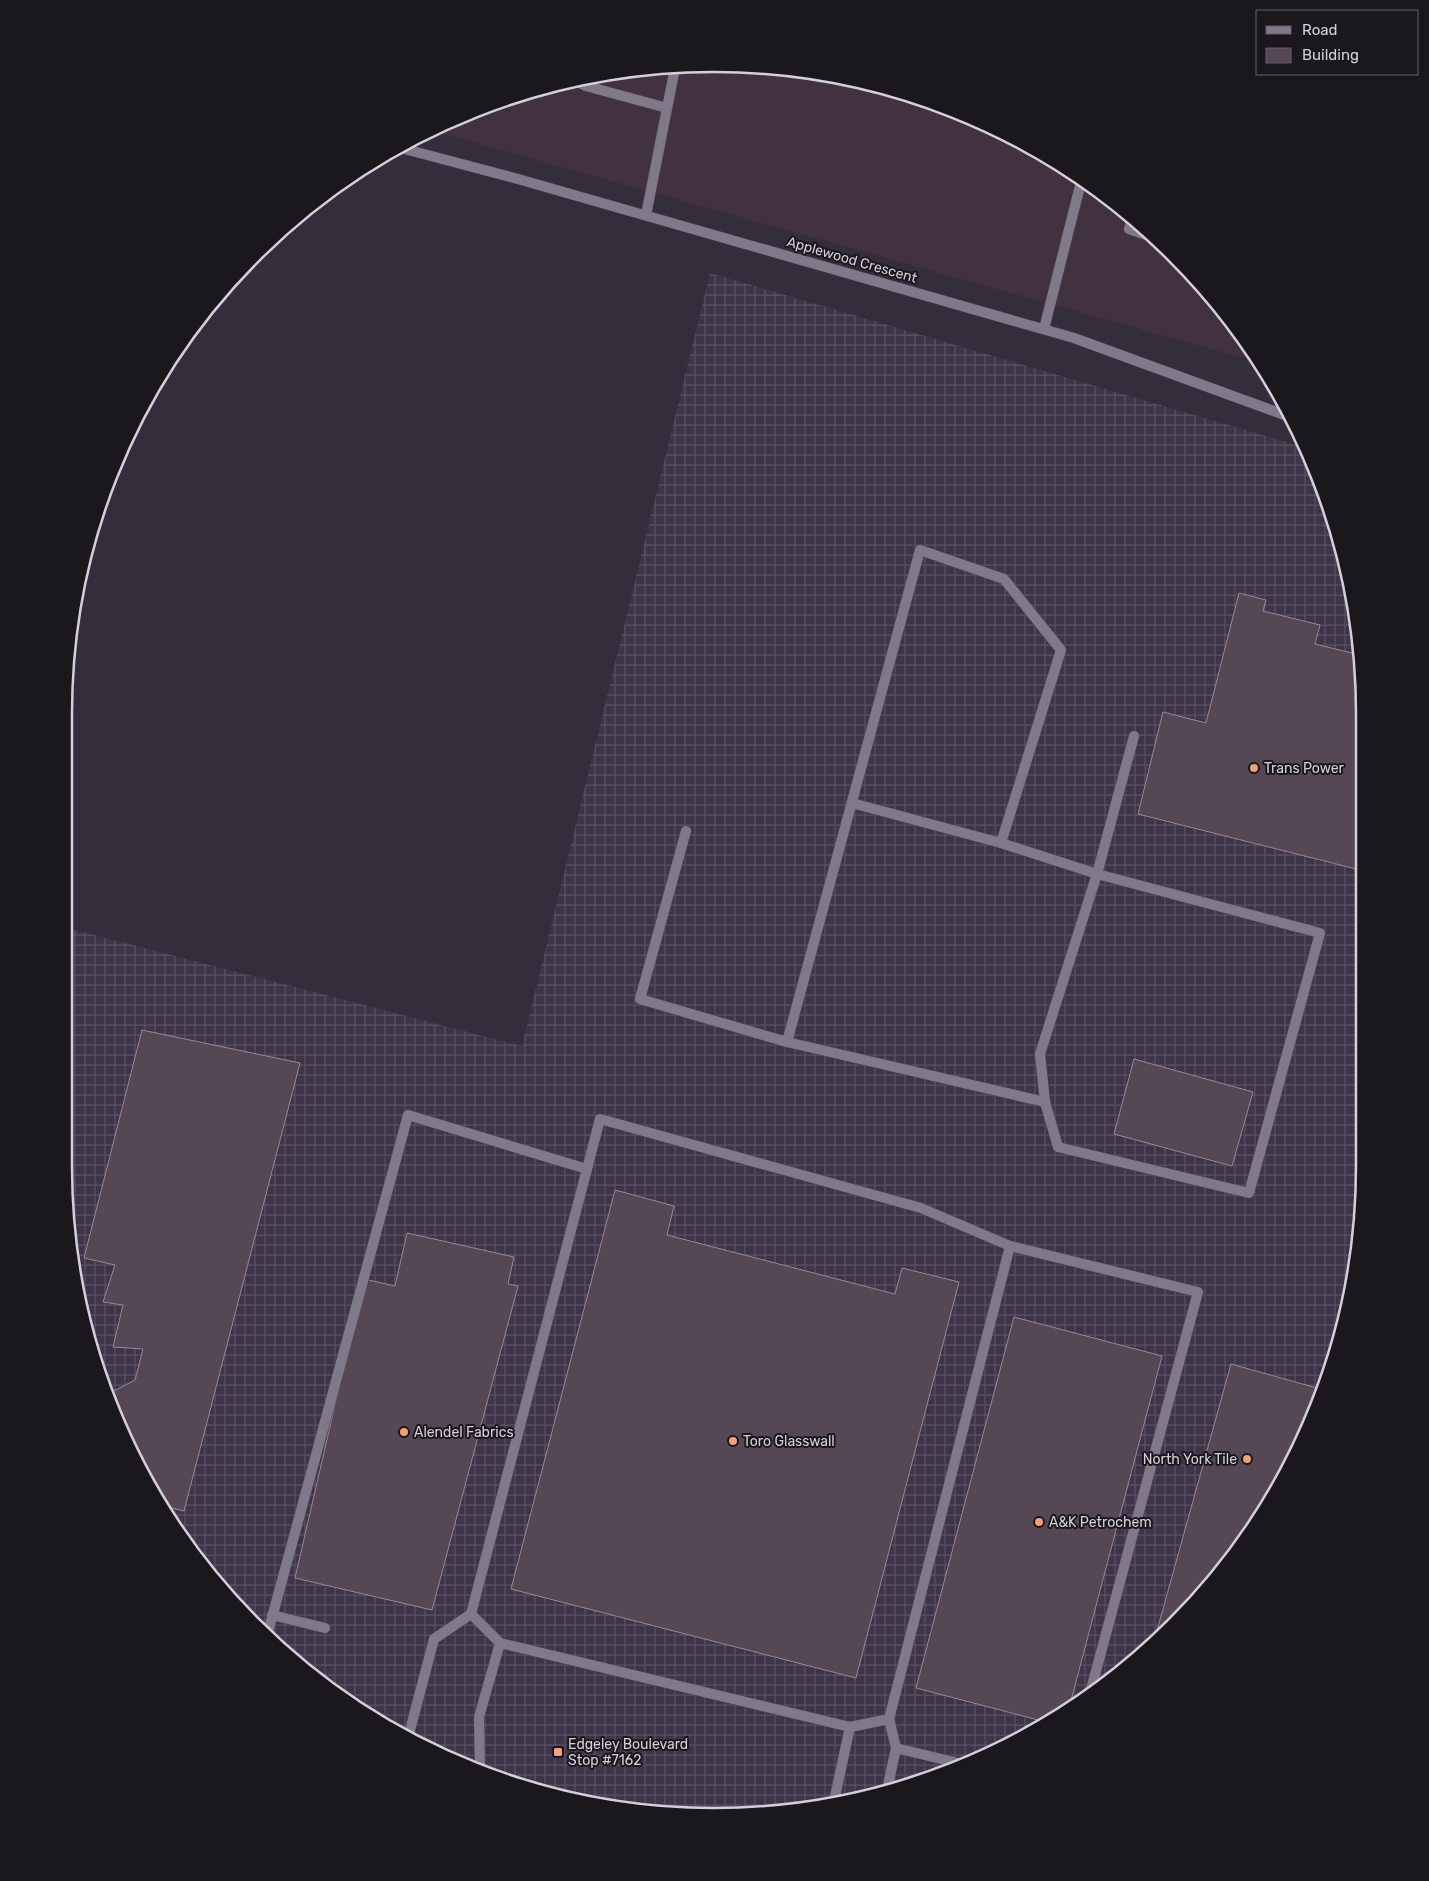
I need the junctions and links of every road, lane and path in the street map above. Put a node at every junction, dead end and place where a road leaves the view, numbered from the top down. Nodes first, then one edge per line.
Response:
1 (674, 74) edge
2 (586, 86) edge
3 (667, 108) junction
4 (410, 150) edge
5 (1080, 187) edge
6 (646, 215) junction
7 (1044, 329) junction
8 (1281, 414) edge
9 (1134, 736) dead end
10 (852, 803) junction
11 (686, 831) dead end
12 (1001, 843) junction
13 (1097, 874) junction
14 (787, 1042) junction
15 (1045, 1102) junction
16 (587, 1169) junction
17 (1010, 1246) junction
18 (471, 1614) junction
19 (272, 1615) junction
20 (268, 1627) edge
21 (325, 1628) dead end
22 (500, 1642) junction
23 (1092, 1685) edge
24 (890, 1719) junction
25 (850, 1727) junction
26 (410, 1731) edge
27 (896, 1748) junction
28 (954, 1762) edge
29 (480, 1764) edge
30 (889, 1784) edge
31 (835, 1797) edge

1 - 3 street
2 - 3 street
3 - 6 street
4 - 6 street, Applewood Crescent
5 - 7 street
6 - 7 street, Applewood Crescent
7 - 8 street, Applewood Crescent
9 - 13 street
10 - 12 street
10 - 12 street
10 - 14 street
11 - 14 street
12 - 13 street
13 - 15 street
13 - 15 street
14 - 15 street
16 - 17 street
16 - 18 street
16 - 19 street
17 - 23 street
17 - 24 street
18 - 22 street
18 - 26 street
19 - 20 street
19 - 21 street
22 - 25 street
22 - 29 street
24 - 25 street
24 - 27 street
25 - 31 street
27 - 28 street
27 - 30 street

